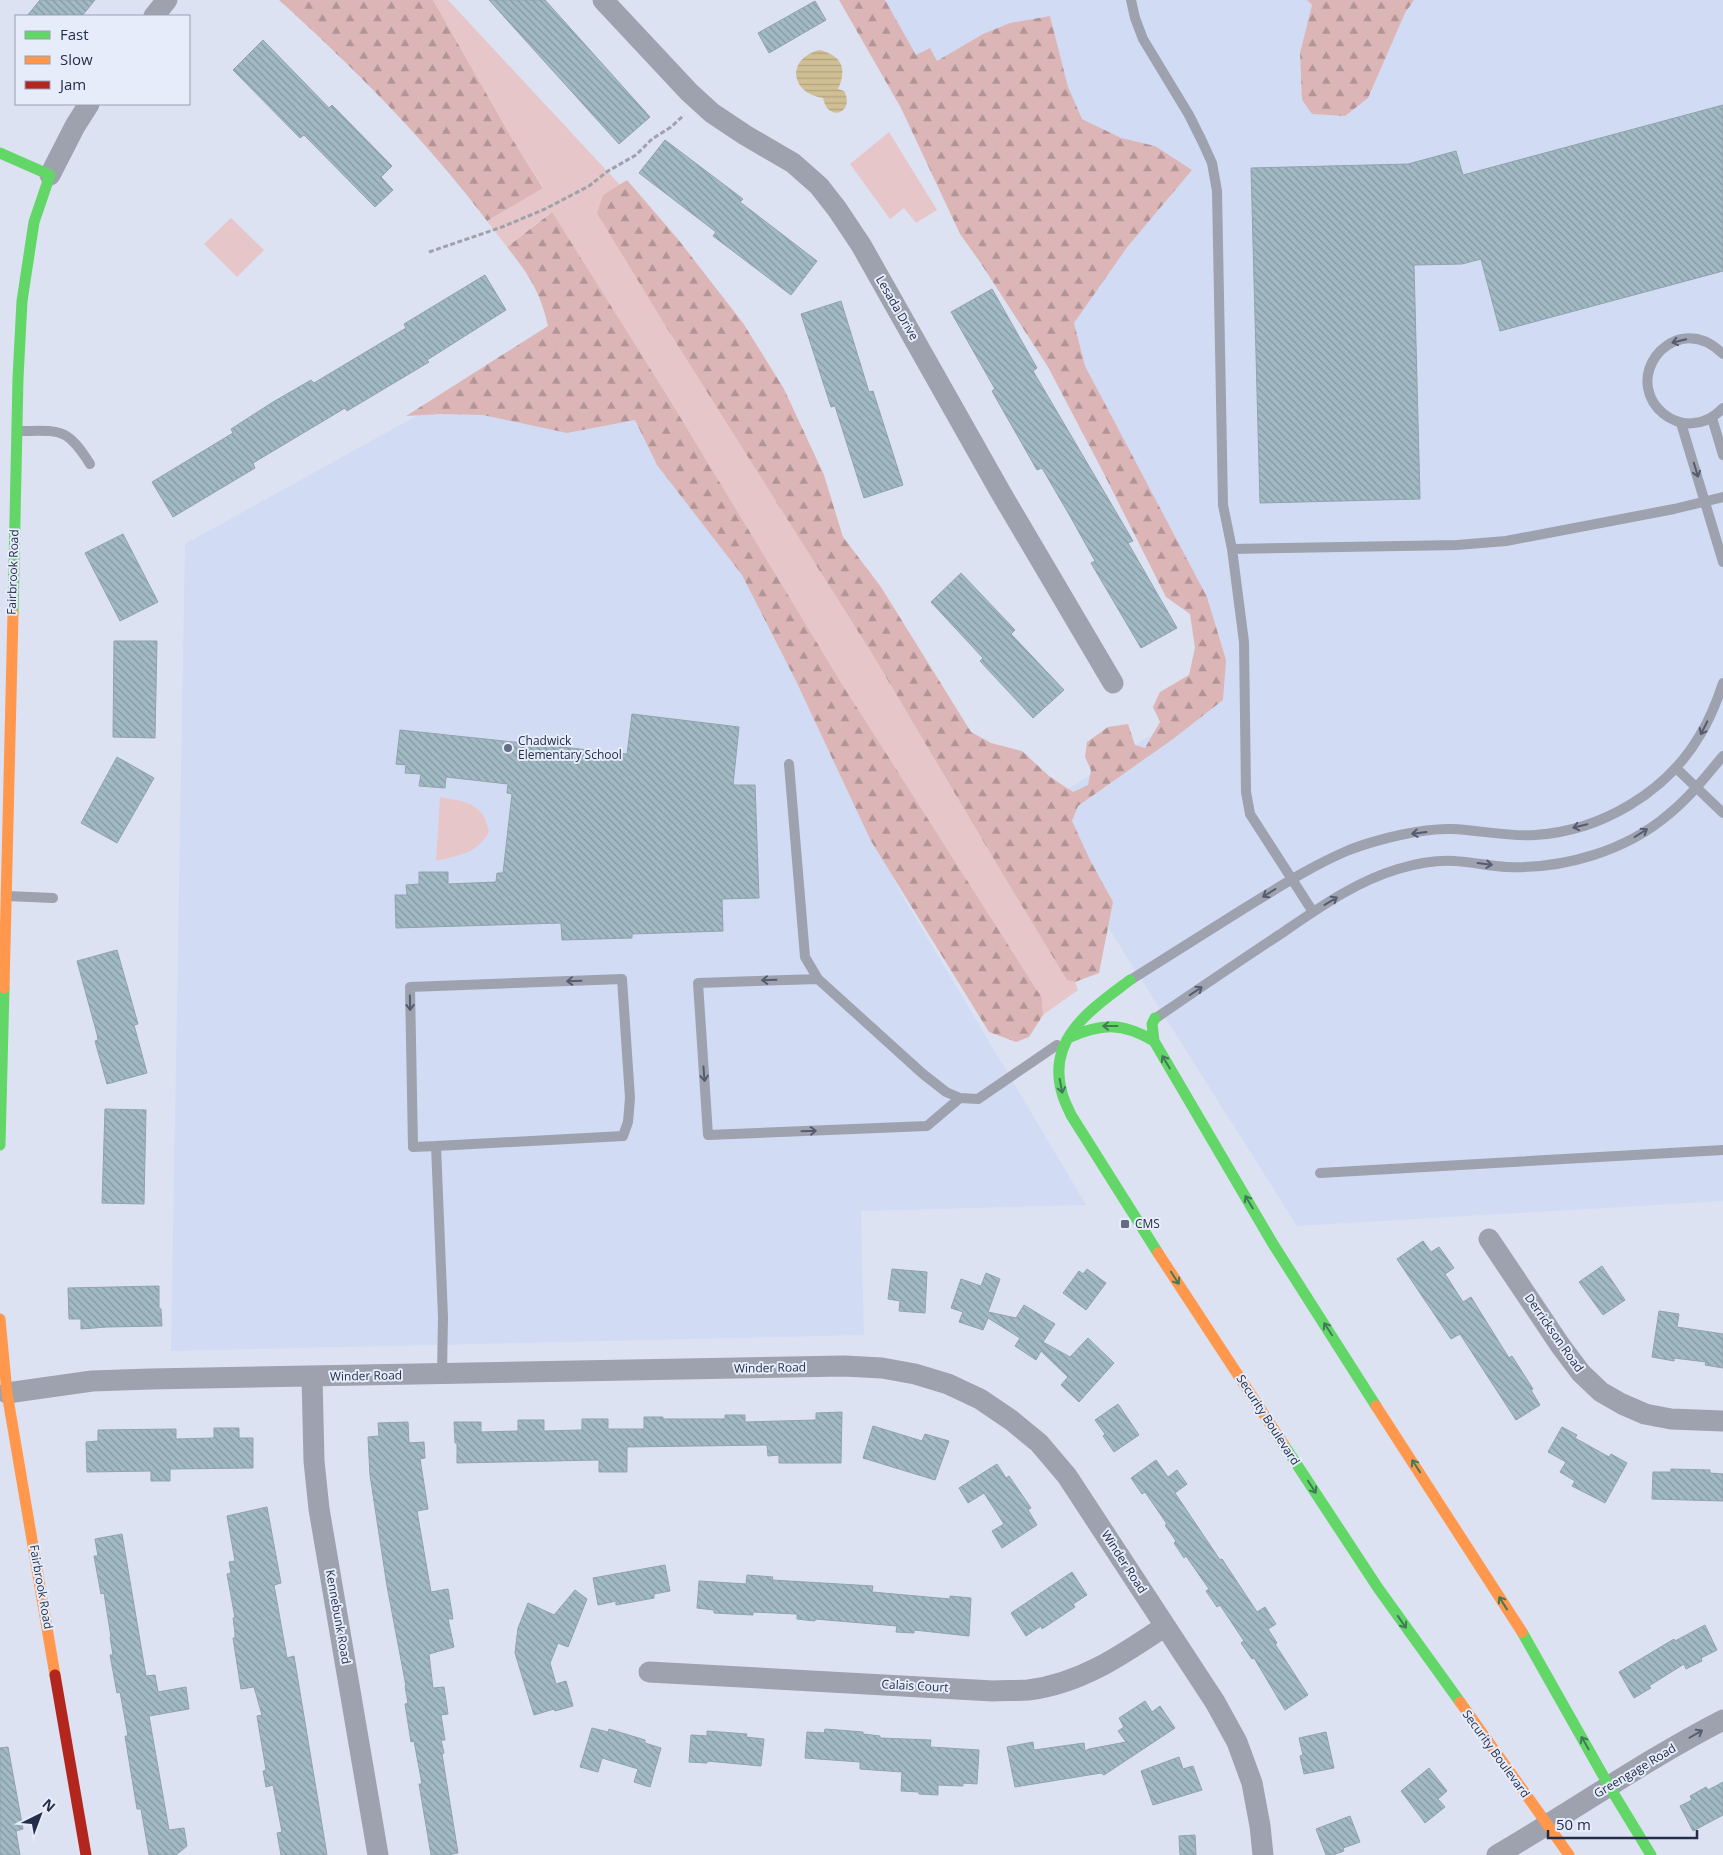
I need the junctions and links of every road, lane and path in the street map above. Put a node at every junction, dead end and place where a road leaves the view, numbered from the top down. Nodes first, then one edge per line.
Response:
1 (167, 0) edge
2 (603, 0) edge
3 (1131, 0) edge
4 (155, 15) edge
5 (700, 101) junction
6 (88, 105) edge
7 (0, 153) edge
8 (50, 175) junction
9 (429, 252) dead end
10 (1723, 354) edge
11 (1723, 408) edge
12 (1712, 418) junction
13 (1681, 423) junction
14 (17, 431) junction
15 (1723, 455) edge
16 (90, 464) dead end
17 (1723, 497) edge
18 (1705, 501) junction
19 (1232, 549) junction
20 (1723, 562) edge
21 (5, 671) edge
22 (1113, 683) dead end
23 (1723, 684) edge
24 (1723, 756) edge
25 (789, 764) dead end
26 (1676, 768) junction
27 (1697, 788) junction
28 (1723, 813) edge
29 (1292, 878) junction
30 (6, 896) junction
31 (53, 898) dead end
32 (1313, 912) junction
33 (2, 965) edge
34 (818, 979) junction
35 (1130, 980) joint
36 (1155, 1018) joint
37 (1066, 1039) junction
38 (1154, 1041) junction
39 (960, 1098) junction
40 (0, 1104) edge
41 (0, 1145) edge
42 (436, 1146) junction
43 (1723, 1150) edge
44 (1320, 1174) dead end
45 (1489, 1240) dead end
46 (0, 1319) edge
47 (442, 1374) junction
48 (312, 1377) junction
49 (7, 1393) junction
50 (1723, 1421) edge
51 (1165, 1626) junction
52 (649, 1672) dead end
53 (1723, 1720) edge
54 (1609, 1786) junction
55 (1548, 1825) junction
56 (86, 1855) edge
57 (378, 1855) edge
58 (1263, 1855) edge
59 (1497, 1855) edge
60 (1568, 1855) edge
61 (1651, 1855) edge

1 - 4 street
2 - 5 street, Lesada Drive
3 - 19 lane
5 - 9 path
5 - 22 street, Lesada Drive
6 - 8 street, Fairbrook Road
7 - 8 street
8 - 14 street, Fairbrook Road
10 -> 13 lane
11 - 12 lane
12 - 13 lane
12 - 15 lane
13 -> 18 lane
14 - 16 lane
14 - 21 street, Fairbrook Road
17 - 18 lane
18 - 19 lane
18 - 20 lane
19 - 29 lane
21 - 30 street, Fairbrook Road
23 -> 26 lane
24 - 27 lane
25 - 34 lane
26 - 27 lane
26 -> 29 lane
27 - 28 lane
32 -> 27 lane
29 - 32 lane
29 -> 35 lane
30 - 31 lane
30 - 33 street, Fairbrook Road
36 -> 32 lane
33 - 40 street, Fairbrook Road
34 - 39 lane
34 -> 39 lane
35 - 37 street, Security Boulevard
36 - 38 street
38 -> 37 street
37 - 39 lane
37 -> 55 street, Security Boulevard
54 -> 38 street
40 - 41 street, Fairbrook Road
42 -> 42 lane
42 - 47 lane
43 - 44 lane
45 - 50 street, Derrickson Road
46 - 49 street, Fairbrook Road
47 - 48 street, Winder Road
47 - 51 street, Winder Road
48 - 49 street, Winder Road
48 - 57 street, Kennebunk Road
49 - 56 street, Fairbrook Road
51 - 52 street, Calais Court
51 - 58 street, Winder Road
54 -> 53 street, Greengage Road
54 - 55 street, Greengage Road
54 - 61 street
55 - 59 street, Greengage Road
55 - 60 street, Security Boulevard

